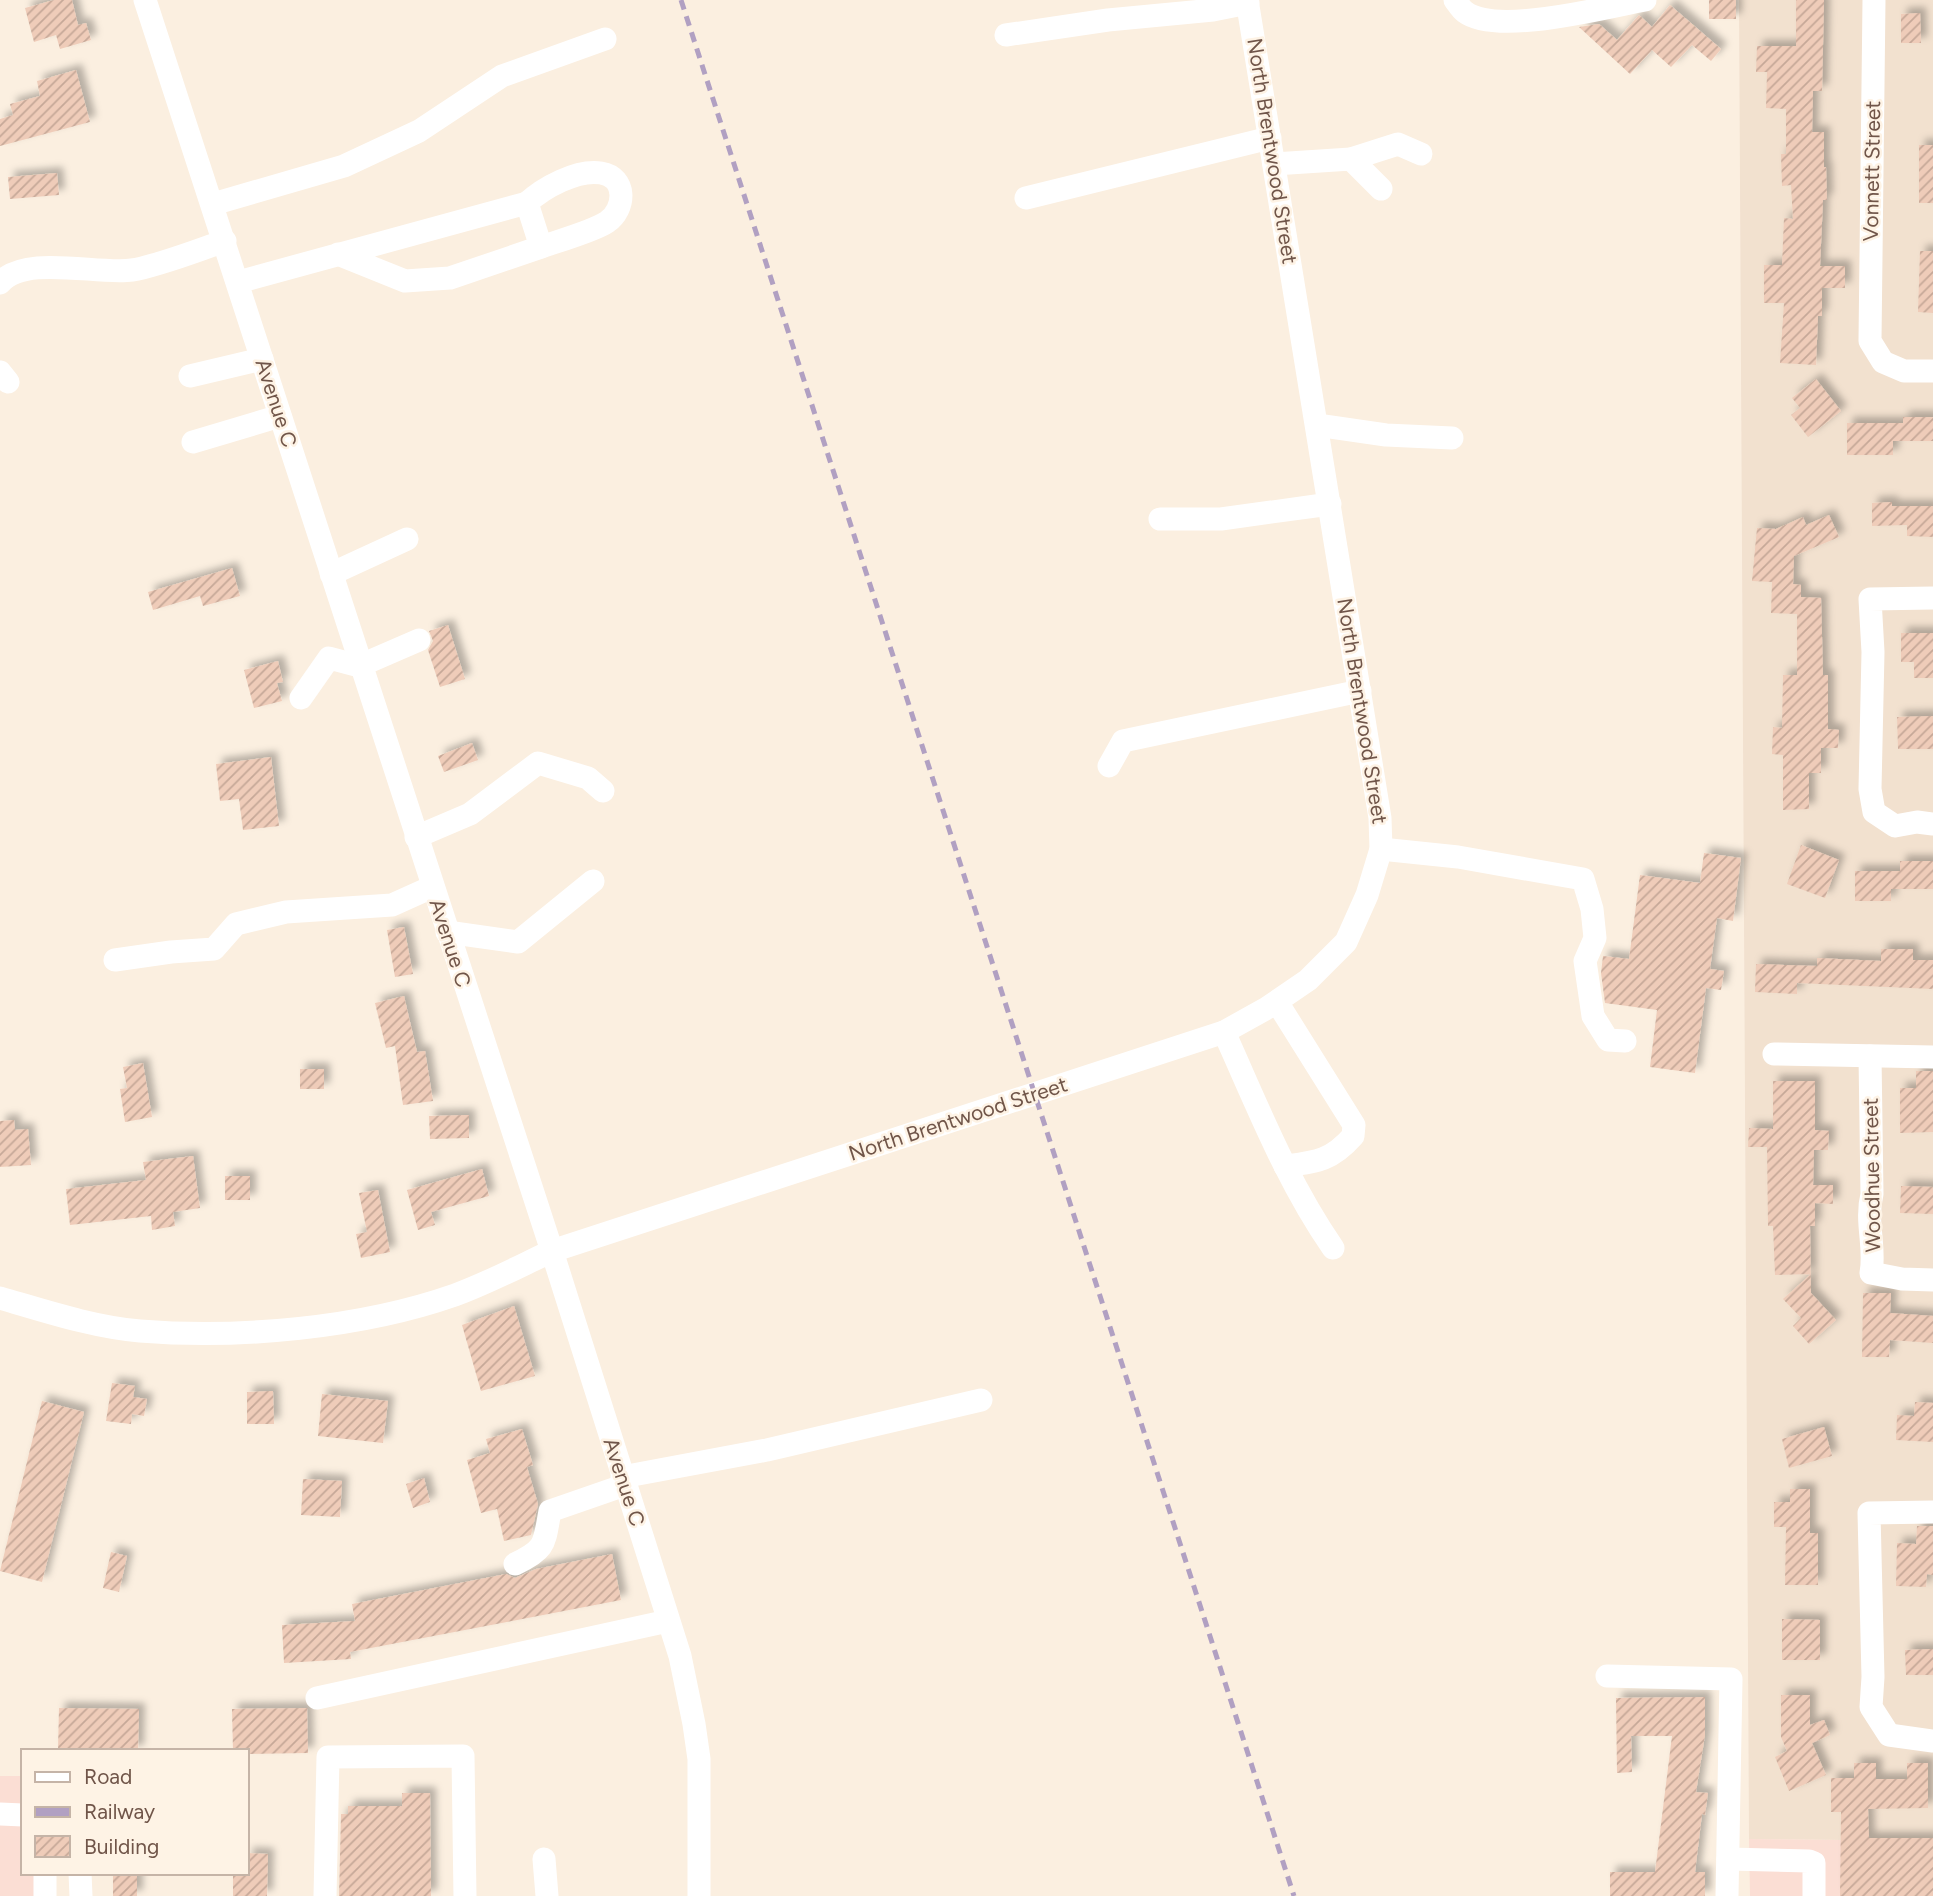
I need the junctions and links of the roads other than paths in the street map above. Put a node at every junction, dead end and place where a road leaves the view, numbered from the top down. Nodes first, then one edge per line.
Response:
1 (145, 0) edge
2 (1455, 0) edge
3 (1645, 0) edge
4 (1874, 0) edge
5 (1248, 1) edge
6 (1006, 36) dead end
7 (605, 38) dead end
8 (1270, 138) junction
9 (1421, 154) dead end
10 (1351, 159) junction
11 (1274, 164) junction
12 (1381, 189) dead end
13 (1026, 198) dead end
14 (527, 203) junction
15 (213, 204) junction
16 (225, 241) junction
17 (541, 247) junction
18 (338, 254) junction
19 (238, 282) junction
20 (0, 283) edge
21 (262, 359) junction
22 (1933, 371) edge
23 (190, 376) dead end
24 (280, 416) junction
25 (1317, 425) junction
26 (1452, 438) dead end
27 (193, 442) dead end
28 (1329, 505) junction
29 (1160, 519) dead end
30 (407, 540) dead end
31 (331, 574) junction
32 (1933, 598) edge
33 (419, 640) dead end
34 (362, 664) junction
35 (1360, 691) junction
36 (301, 698) dead end
37 (1109, 766) dead end
38 (603, 791) dead end
39 (1933, 824) edge
40 (416, 837) junction
41 (1381, 849) junction
42 (593, 881) dead end
43 (432, 887) junction
44 (447, 932) junction
45 (116, 960) dead end
46 (1277, 1002) junction
47 (1224, 1032) junction
48 (1625, 1041) dead end
49 (1774, 1054) dead end
50 (1870, 1056) junction
51 (1933, 1057) edge
52 (1285, 1166) junction
53 (1333, 1248) dead end
54 (552, 1251) junction
55 (1933, 1280) edge
56 (0, 1298) edge
57 (981, 1400) dead end
58 (624, 1481) junction
59 (1933, 1512) edge
60 (515, 1564) dead end
61 (668, 1621) junction
62 (1607, 1676) dead end
63 (317, 1698) dead end
64 (1933, 1741) edge
65 (0, 1814) edge
66 (21, 1815) edge
67 (544, 1859) dead end
68 (1728, 1859) junction
69 (45, 1875) edge
70 (80, 1875) edge
71 (45, 1896) edge
72 (82, 1896) edge
73 (325, 1896) edge
74 (465, 1896) edge
75 (547, 1896) edge
76 (699, 1896) edge
77 (1727, 1896) edge
78 (1814, 1896) edge

1 - 15 street, Avenue C
2 - 3 street
4 - 22 street, Vonnett Street
5 - 6 street
5 - 8 street, North Brentwood Street
7 - 15 street
8 - 11 street, North Brentwood Street
8 - 13 street
9 - 10 street
10 - 11 street
10 - 12 street
11 - 25 street, North Brentwood Street
14 - 17 street
14 - 17 street
14 - 18 street
15 - 16 street, Avenue C
16 - 19 street, Avenue C
16 - 20 street
17 - 18 street
18 - 19 street
19 - 21 street, Avenue C
21 - 23 street
21 - 24 street, Avenue C
24 - 27 street
24 - 31 street, Avenue C
25 - 26 street
25 - 28 street, North Brentwood Street
28 - 29 street
28 - 35 street, North Brentwood Street
30 - 31 street
31 - 34 street, Avenue C
32 - 39 street
33 - 34 street
34 - 36 street
34 - 40 street, Avenue C
35 - 37 street
35 - 41 street, North Brentwood Street
38 - 40 street
40 - 43 street, Avenue C
41 - 46 street, North Brentwood Street
41 - 48 street
42 - 44 street
43 - 44 street, Avenue C
43 - 45 street
44 - 54 street, Avenue C
46 - 47 street, North Brentwood Street
46 - 52 street
47 - 52 street
47 - 54 street, North Brentwood Street
49 - 50 street
50 - 51 street
50 - 55 street, Woodhue Street
52 - 53 street
54 - 56 street, North Brentwood Street
54 - 58 street, Avenue C
57 - 58 street
58 - 60 street
58 - 61 street, Avenue C
59 - 64 street
61 - 63 street
61 - 76 street, Avenue C
62 - 68 street
65 - 66 street
67 - 75 street
68 - 77 street
68 - 78 street
69 - 71 street
70 - 72 street
73 - 74 street

